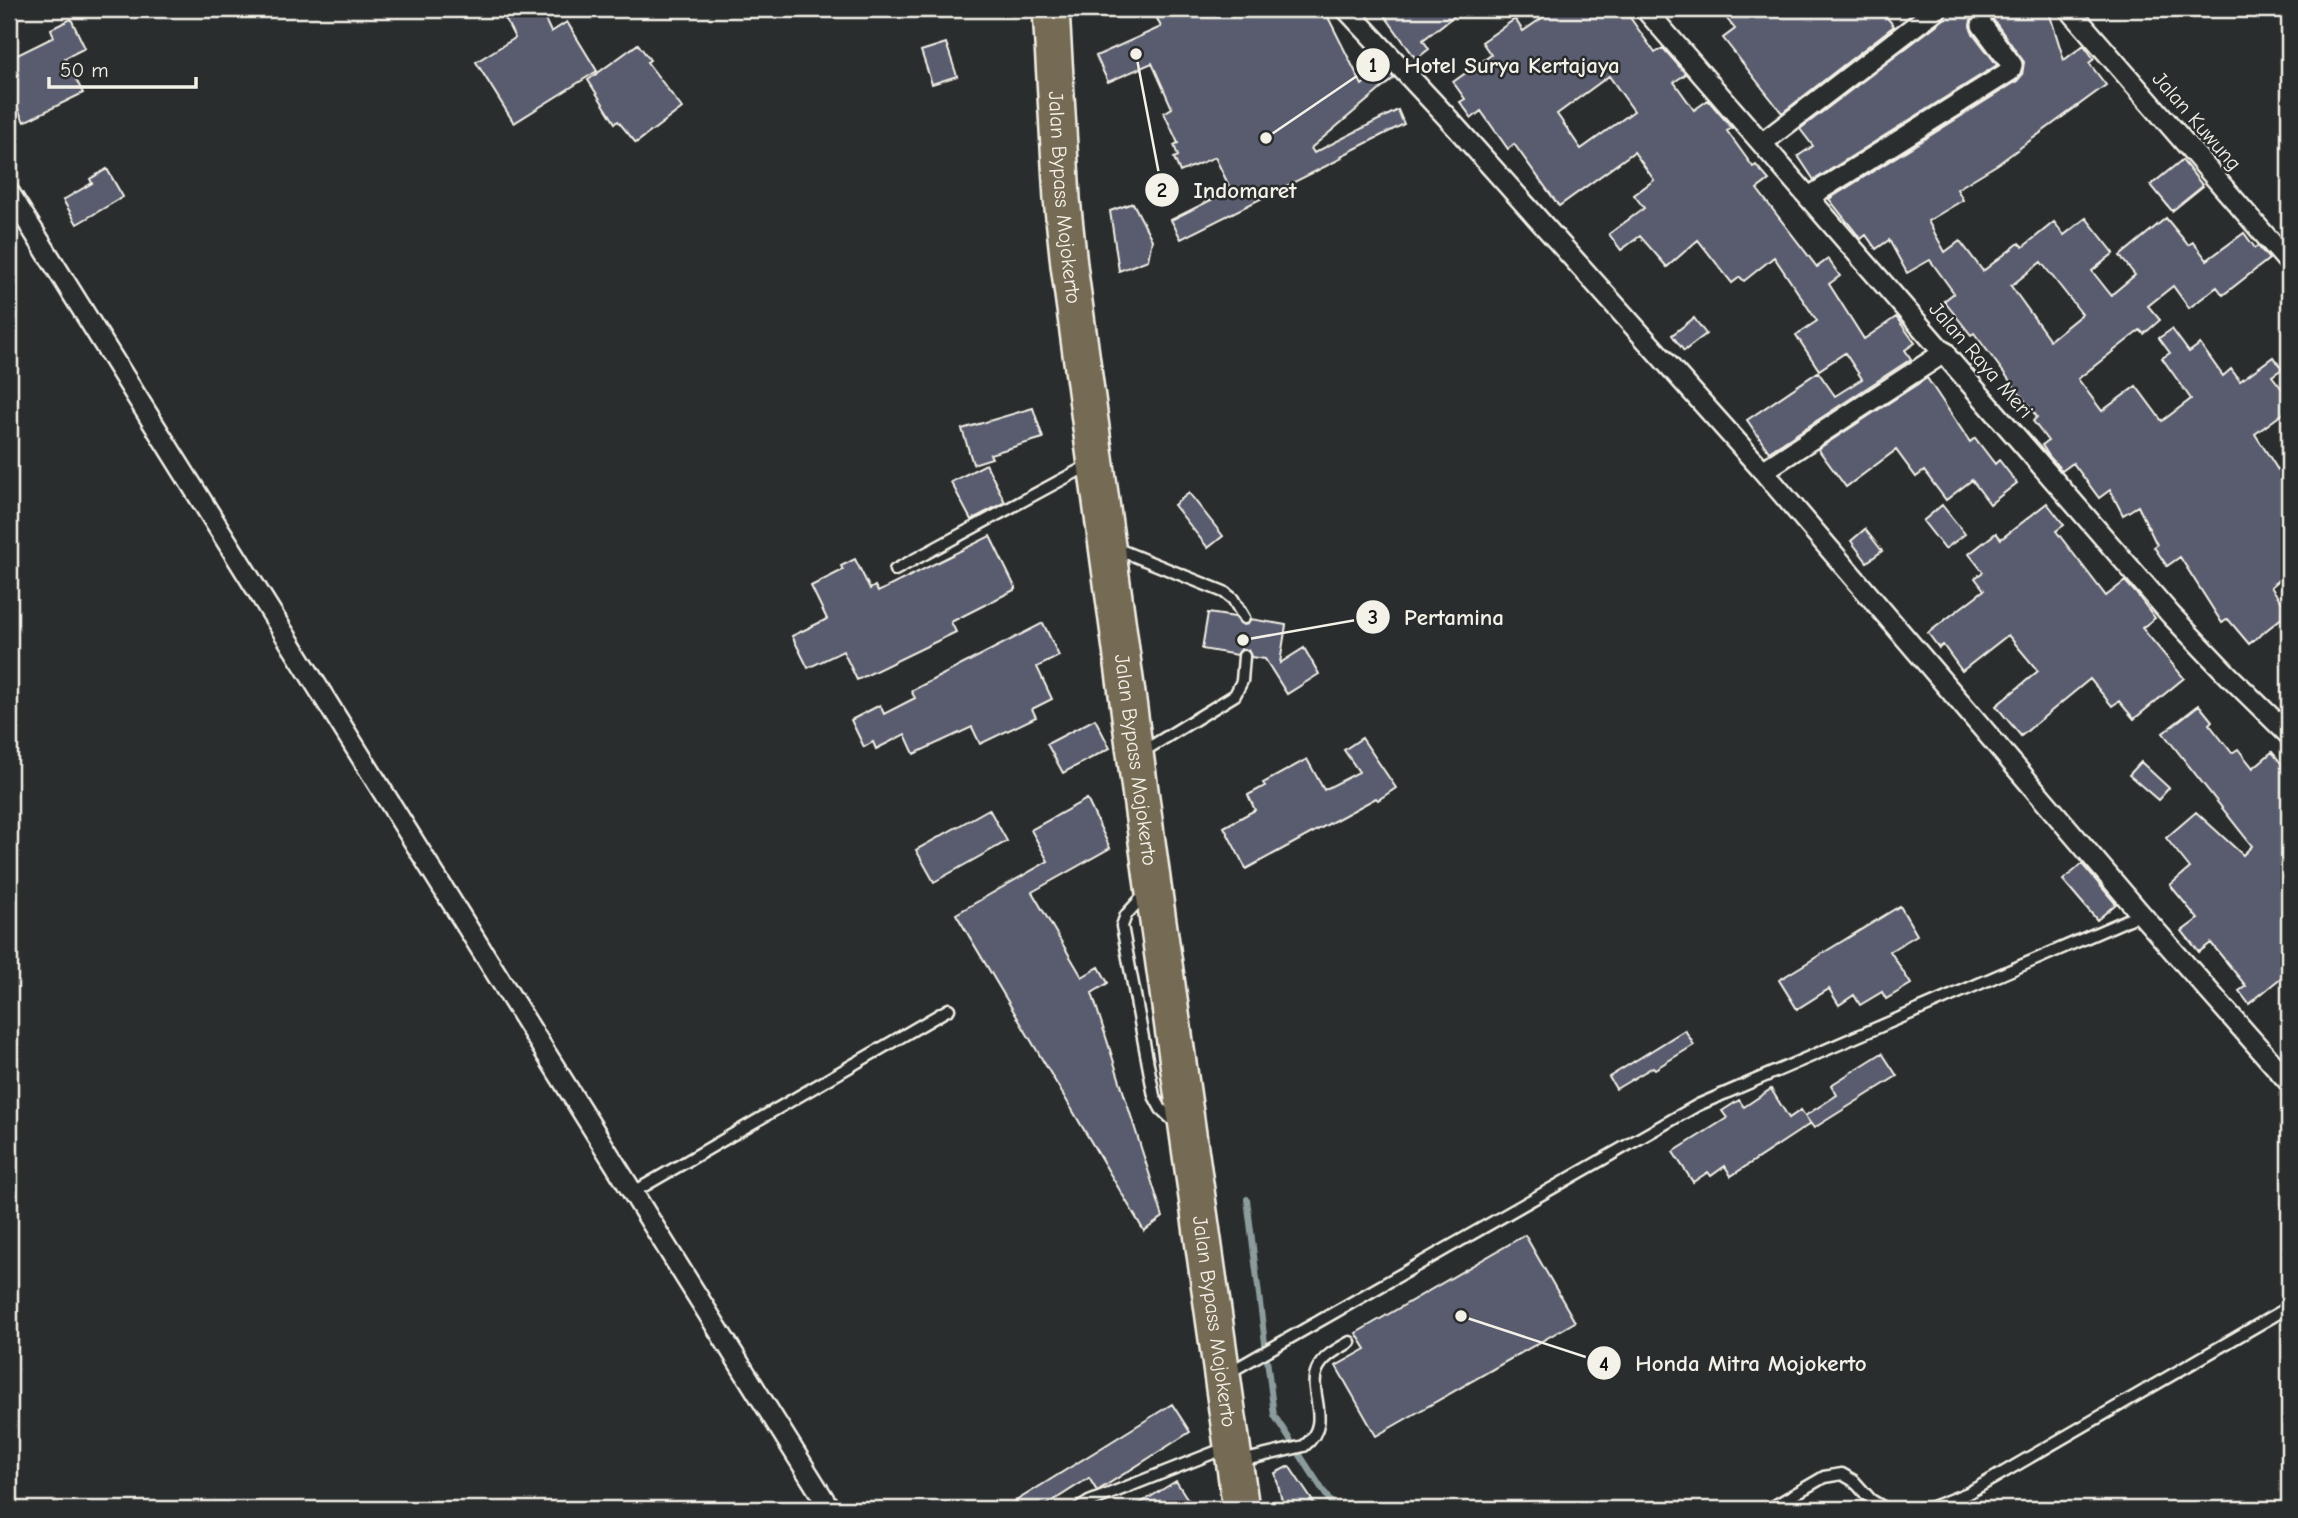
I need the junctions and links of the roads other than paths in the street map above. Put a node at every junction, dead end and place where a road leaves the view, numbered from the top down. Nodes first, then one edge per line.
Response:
1 (1051, 9) edge
2 (1346, 9) edge
3 (1645, 9) edge
4 (1937, 9) edge
5 (2069, 9) edge
6 (1982, 25) dead end
7 (1762, 143) junction
8 (9, 192) edge
9 (1809, 197) junction
10 (2289, 263) edge
11 (1945, 352) junction
12 (1096, 461) junction
13 (1763, 471) junction
14 (1108, 545) junction
15 (895, 570) dead end
16 (1244, 618) dead end
17 (1244, 656) dead end
18 (2289, 735) edge
19 (1136, 756) junction
20 (2141, 914) junction
21 (949, 1009) dead end
22 (2289, 1082) edge
23 (632, 1193) junction
24 (2289, 1307) edge
25 (1350, 1342) dead end
26 (1222, 1376) junction
27 (1233, 1454) junction
28 (1091, 1506) edge
29 (830, 1509) edge
30 (1078, 1509) edge
31 (1241, 1509) edge
32 (1769, 1509) edge
33 (1886, 1509) edge
34 (1927, 1509) edge

1 - 12 highway, Jalan Bypass Mojokerto
2 - 13 street
3 - 7 street, Jalan Raya Meri
4 - 7 street
5 - 10 street, Jalan Kuwung
6 - 9 street
7 - 9 street, Jalan Raya Meri
8 - 23 street
9 - 11 street, Jalan Raya Meri
11 - 13 street
11 - 18 street, Jalan Raya Meri
12 - 14 highway, Jalan Bypass Mojokerto
12 - 15 lane
13 - 20 street
14 - 16 lane
14 - 19 highway, Jalan Bypass Mojokerto
17 - 19 lane
19 - 26 highway, Jalan Bypass Mojokerto
20 - 22 street
20 - 26 lane
21 - 23 lane
23 - 29 street
24 - 34 lane
25 - 27 lane
26 - 27 highway, Jalan Bypass Mojokerto
27 - 28 lane
27 - 31 highway, Jalan Bypass Mojokerto
28 - 30 lane
32 - 33 lane

